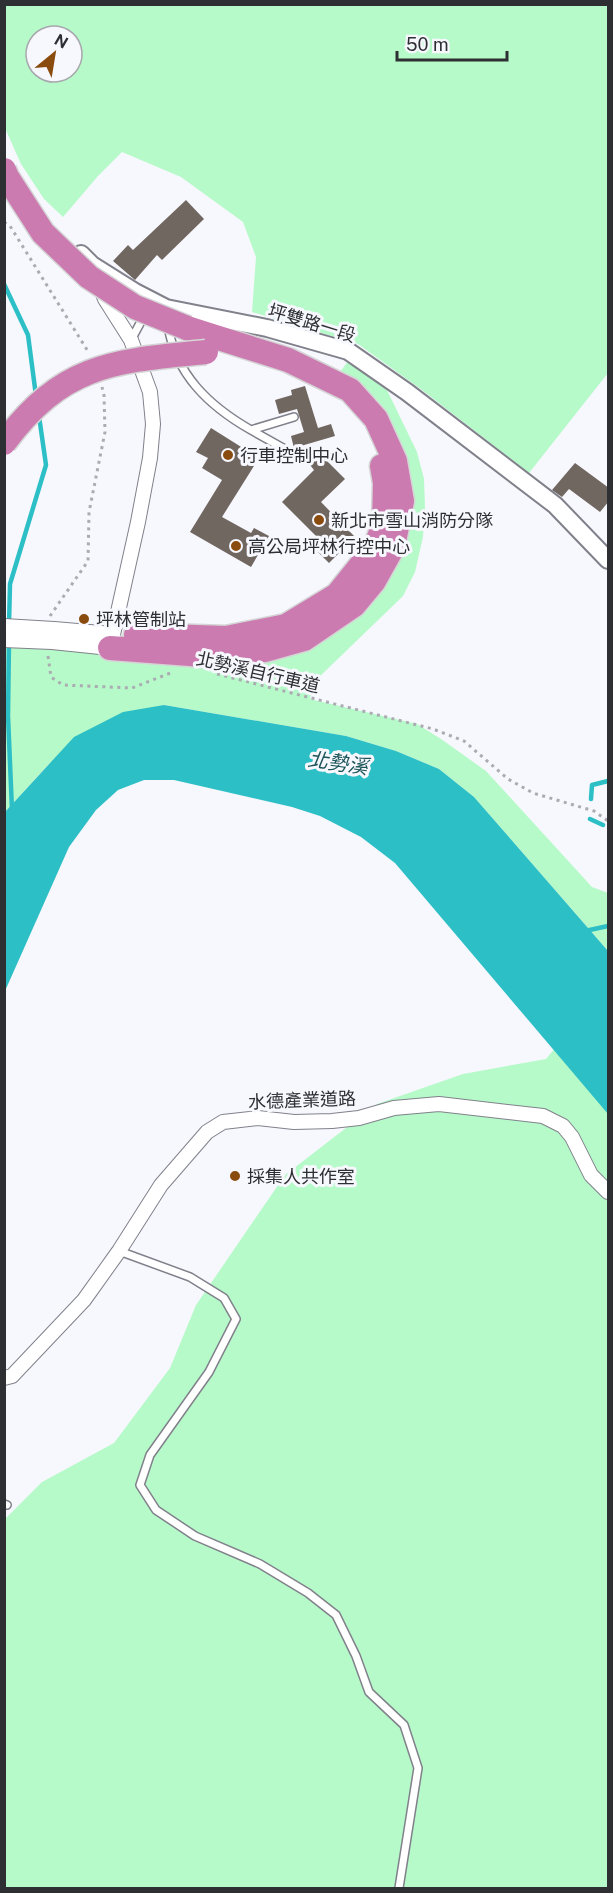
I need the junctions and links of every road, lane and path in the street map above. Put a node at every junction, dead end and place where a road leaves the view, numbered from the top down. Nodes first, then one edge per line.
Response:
1 (4, 170) edge
2 (4, 196) edge
3 (4, 222) edge
4 (92, 265) junction
5 (166, 308) junction
6 (131, 340) junction
7 (92, 358) dead end
8 (101, 386) dead end
9 (294, 417) dead end
10 (251, 430) junction
11 (4, 443) edge
12 (301, 458) dead end
13 (609, 560) edge
14 (4, 626) edge
15 (51, 637) junction
16 (4, 640) edge
17 (112, 641) junction
18 (175, 671) dead end
19 (212, 673) dead end
20 (609, 821) edge
21 (609, 1192) edge
22 (119, 1251) junction
23 (4, 1378) edge
24 (399, 1888) edge

1 - 17 highway, bridge
2 - 4 street, 坪雙路一段
3 - 7 path
4 - 5 street, 坪雙路一段
4 - 6 street
5 - 6 lane
5 - 10 lane
5 - 13 street, 坪雙路一段
6 - 17 street
8 - 15 path
9 - 10 lane
10 - 12 lane
11 - 17 highway, bridge
14 - 15 street, bridge
15 - 16 street, bridge
15 - 17 street
15 - 18 path, 北勢溪自行車道
19 - 20 path, 北勢溪自行車道
21 - 22 street, 水德產業道路
22 - 23 street, 水德產業道路
22 - 24 lane

